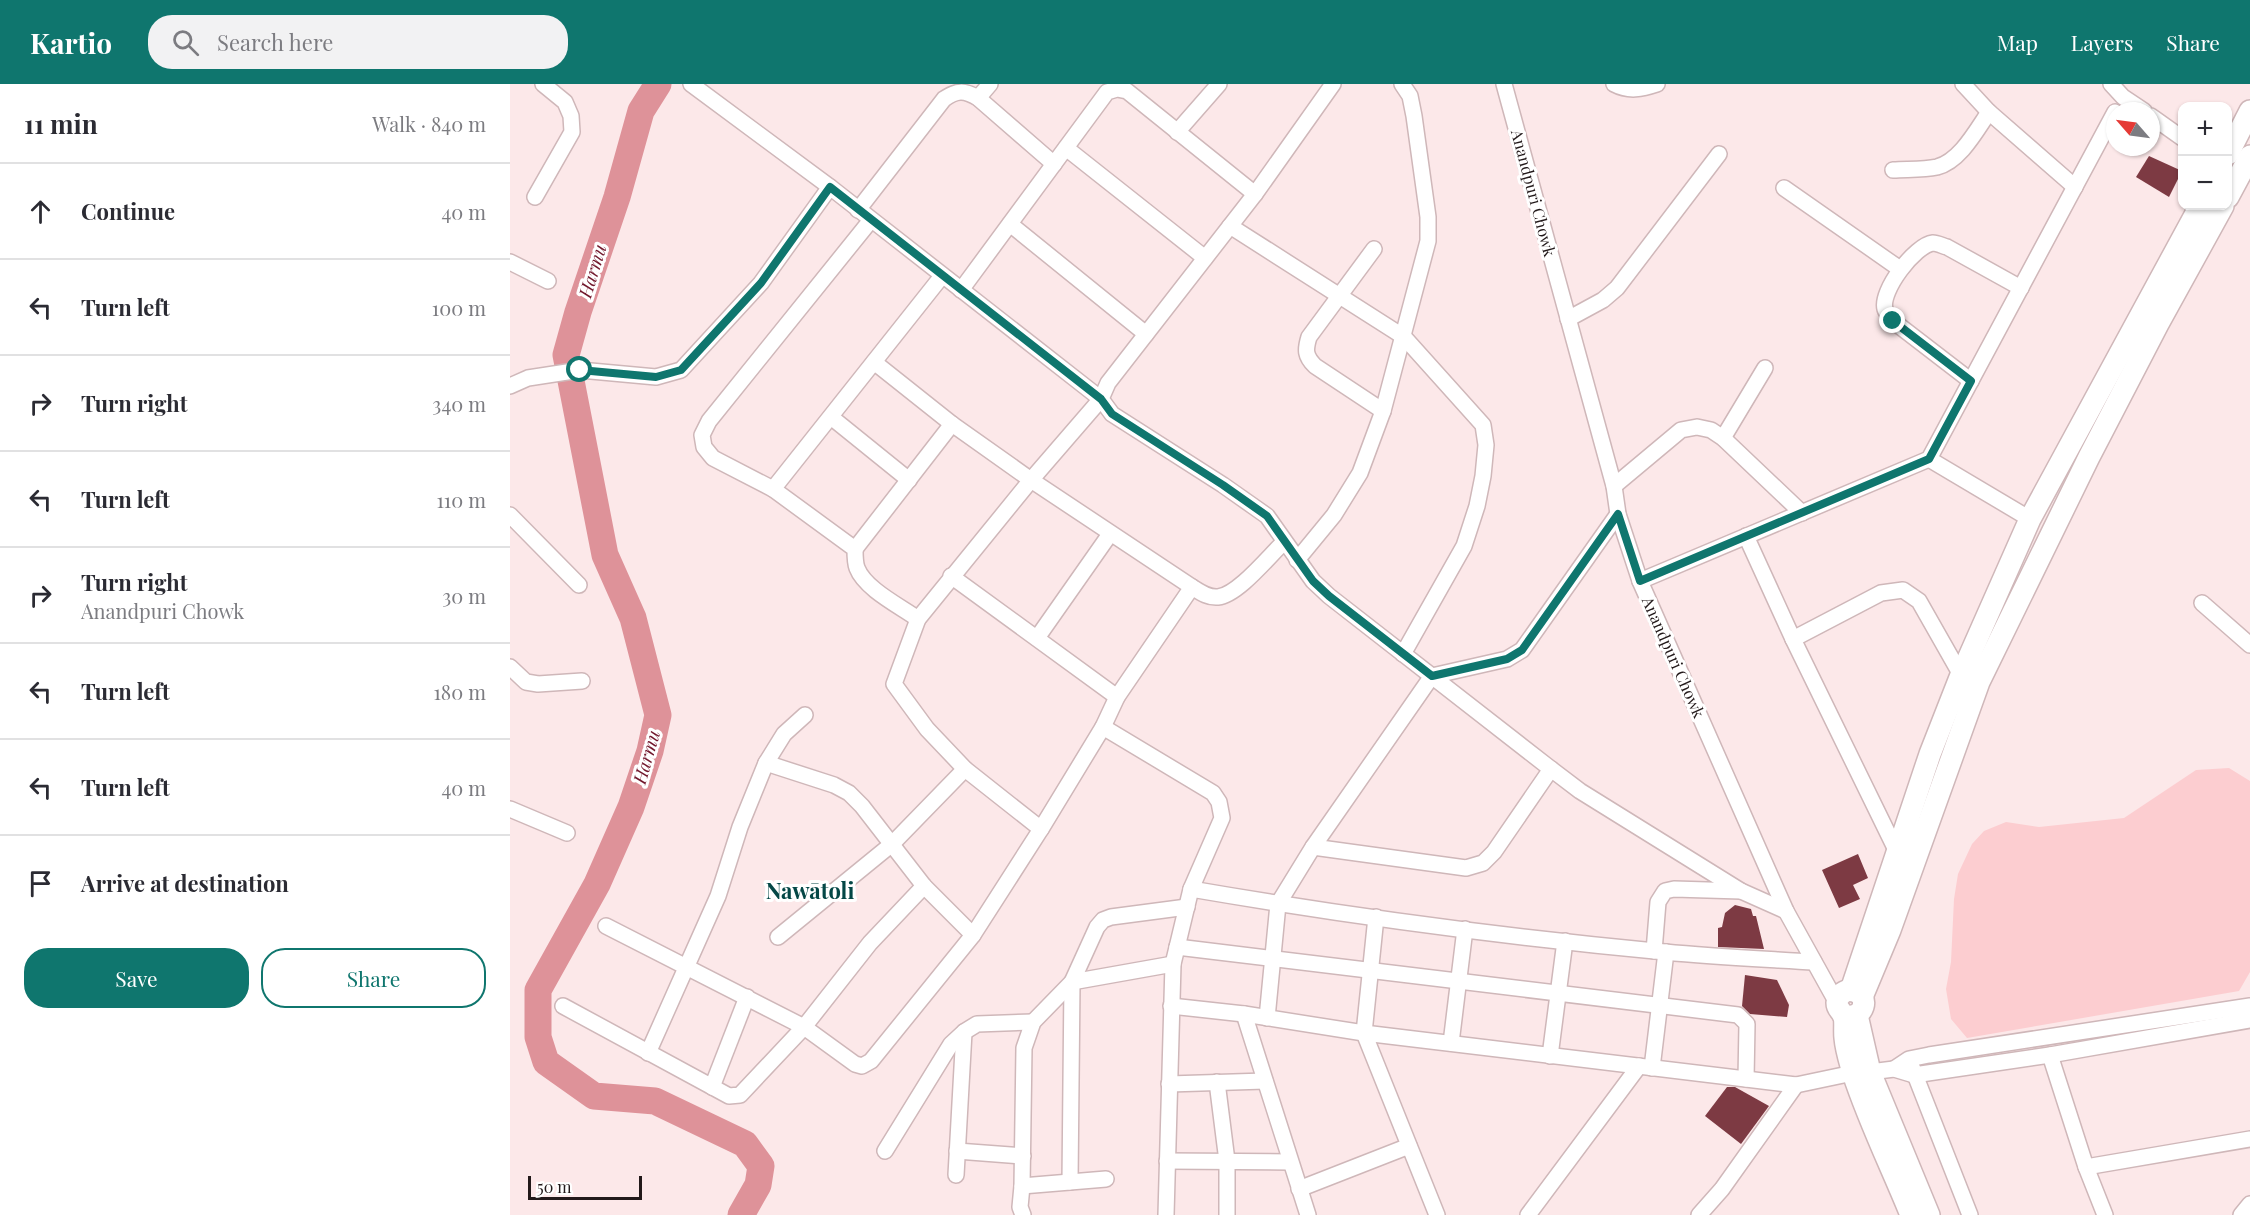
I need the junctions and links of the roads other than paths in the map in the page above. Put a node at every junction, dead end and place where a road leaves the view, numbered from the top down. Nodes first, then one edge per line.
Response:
1 (543, 84) edge
2 (690, 84) edge
3 (990, 84) edge
4 (1219, 84) edge
5 (1402, 84) edge
6 (1504, 84) edge
7 (1614, 84) edge
8 (1657, 84) edge
9 (1962, 84) edge
10 (2111, 84) edge
11 (1330, 85) edge
12 (2123, 97) junction
13 (978, 98) junction
14 (2120, 102) edge
15 (2130, 102) edge
16 (2250, 111) edge
17 (1989, 112) junction
18 (2160, 122) edge
19 (2106, 128) edge
20 (1177, 132) junction
21 (2178, 135) edge
22 (2232, 146) edge
23 (1066, 148) junction
24 (1719, 154) dead end
25 (2250, 156) edge
26 (1054, 164) junction
27 (1893, 170) dead end
28 (830, 187) junction
29 (2074, 187) junction
30 (1784, 188) dead end
31 (2232, 190) edge
32 (1255, 194) junction
33 (536, 197) dead end
34 (858, 210) junction
35 (2198, 210) edge
36 (2221, 210) edge
37 (871, 220) junction
38 (1010, 224) junction
39 (1230, 226) junction
40 (1374, 249) dead end
41 (1205, 258) junction
42 (510, 262) edge
43 (1900, 269) junction
44 (942, 276) junction
45 (548, 281) dead end
46 (2021, 288) junction
47 (961, 290) junction
48 (1340, 296) junction
49 (1568, 320) junction
50 (1146, 334) junction
51 (1404, 337) junction
52 (874, 362) junction
53 (1764, 368) dead end
54 (1971, 381) junction
55 (510, 386) edge
56 (1101, 399) junction
57 (1383, 411) junction
58 (831, 417) junction
59 (952, 424) junction
60 (1723, 438) junction
61 (1929, 459) junction
62 (909, 480) junction
63 (1031, 480) junction
64 (1614, 486) junction
65 (773, 489) junction
66 (1802, 513) junction
67 (1618, 514) junction
68 (510, 515) edge
69 (2030, 519) junction
70 (1110, 534) junction
71 (1746, 536) junction
72 (1284, 542) junction
73 (855, 549) junction
74 (1297, 560) junction
75 (951, 576) junction
76 (1640, 581) junction
77 (579, 585) dead end
78 (1192, 586) junction
79 (2202, 603) dead end
80 (918, 619) junction
81 (1037, 638) junction
82 (1793, 639) junction
83 (2250, 645) edge
84 (1403, 654) junction
85 (510, 667) edge
86 (1961, 675) junction
87 (1432, 676) junction
88 (582, 681) dead end
89 (1117, 697) junction
90 (805, 715) dead end
91 (1103, 727) junction
92 (766, 763) junction
93 (965, 769) junction
94 (1551, 769) junction
95 (510, 809) edge
96 (1041, 829) junction
97 (567, 833) dead end
98 (892, 844) junction
99 (1313, 847) junction
100 (1898, 852) junction
101 (924, 886) junction
102 (1191, 889) junction
103 (1741, 891) junction
104 (1278, 904) junction
105 (1187, 907) junction
106 (1786, 911) junction
107 (1376, 917) junction
108 (606, 926) dead end
109 (1465, 928) junction
110 (973, 935) junction
111 (778, 937) dead end
112 (1564, 941) junction
113 (1177, 947) junction
114 (1660, 952) junction
115 (1273, 958) junction
116 (1815, 962) junction
117 (1173, 964) junction
118 (686, 967) junction
119 (1371, 970) junction
120 (1459, 981) junction
121 (1072, 982) junction
122 (1558, 993) junction
123 (747, 997) junction
124 (1850, 1004) junction
125 (563, 1006) dead end
126 (1171, 1006) junction
127 (1659, 1006) junction
128 (2250, 1006) edge
129 (1244, 1014) junction
130 (1268, 1018) junction
131 (2250, 1020) edge
132 (1033, 1022) junction
133 (804, 1027) junction
134 (964, 1032) junction
135 (1364, 1033) junction
136 (1450, 1044) junction
137 (648, 1053) junction
138 (2050, 1055) junction
139 (1550, 1056) junction
140 (1909, 1059) junction
141 (1646, 1067) junction
142 (1894, 1069) junction
143 (1861, 1072) junction
144 (1914, 1076) junction
145 (1746, 1079) junction
146 (1264, 1081) junction
147 (1217, 1082) junction
148 (1169, 1084) junction
149 (1796, 1085) junction
150 (712, 1087) junction
151 (2250, 1139) edge
152 (1409, 1146) junction
153 (885, 1150) dead end
154 (957, 1151) junction
155 (1023, 1156) junction
156 (1167, 1161) junction
157 (1227, 1161) junction
158 (1290, 1162) junction
159 (2086, 1167) junction
160 (956, 1175) dead end
161 (1106, 1179) dead end
162 (1070, 1182) junction
163 (1022, 1186) junction
164 (1299, 1189) junction
165 (2250, 1204) edge
166 (1019, 1212) edge
167 (1307, 1214) edge
168 (1166, 1215) edge
169 (1227, 1215) edge
170 (1437, 1215) edge
171 (1528, 1215) edge
172 (1699, 1215) edge
173 (1911, 1215) edge
174 (1929, 1215) edge
175 (1970, 1215) edge
176 (2105, 1215) edge
177 (2241, 1215) edge

1 - 33 street
2 - 28 street
3 - 13 street
4 - 20 street
5 - 51 street
6 - 49 street, Anandpuri Chowk
7 - 8 street
9 - 17 street
10 - 12 street
11 - 32 street
12 - 14 street
12 - 15 street
13 - 26 street
13 - 34 street
16 - 22 main road
17 - 27 street
17 - 29 street
18 - 21 street
19 - 29 street
20 - 23 street
20 - 32 street
23 - 26 street
23 - 41 street
24 - 49 street
25 - 31 main road
26 - 38 street
28 - 34 street
28 - 55 street
29 - 46 street
30 - 43 street
32 - 39 street
34 - 37 street
35 - 69 main road
36 - 124 main road
37 - 44 street
37 - 65 street
38 - 47 street
38 - 50 street
39 - 41 street
39 - 48 street
40 - 48 street
41 - 50 street
42 - 45 street
43 - 46 street
43 - 54 street
44 - 47 street
44 - 52 street
46 - 54 street
47 - 56 street
48 - 51 street
48 - 57 street
49 - 64 street, Anandpuri Chowk
50 - 56 street
51 - 57 street
51 - 84 street
52 - 58 street
52 - 59 street
53 - 60 street
54 - 61 street
56 - 63 street
56 - 72 street
57 - 74 street
58 - 62 street
58 - 65 street
59 - 62 street
59 - 63 street
60 - 64 street
60 - 66 street
61 - 66 street
61 - 69 street
62 - 73 street
63 - 70 street
63 - 75 street
64 - 67 street, Anandpuri Chowk
65 - 73 street
66 - 71 street
67 - 76 street, Anandpuri Chowk
67 - 87 street
68 - 77 street
69 - 86 main road
70 - 78 street
70 - 81 street
71 - 76 street
71 - 82 street
72 - 74 street
72 - 78 street
73 - 80 street
74 - 84 street
75 - 80 street
75 - 81 street
76 - 106 street, Anandpuri Chowk
78 - 89 street
79 - 83 street
80 - 93 street
81 - 89 street
82 - 86 street
82 - 100 street
84 - 87 street
85 - 88 street
86 - 100 main road
87 - 94 street
87 - 99 street
89 - 91 street
90 - 92 street
91 - 96 street
91 - 102 street
92 - 98 street
92 - 118 street
93 - 96 street
93 - 98 street
94 - 99 street
94 - 103 street
95 - 97 street
96 - 110 street
98 - 101 street
98 - 111 street
99 - 104 street
100 - 124 main road
101 - 110 street
101 - 133 street
102 - 104 street
102 - 105 street
103 - 106 street
103 - 114 street
104 - 107 street
104 - 115 street
105 - 113 street
105 - 121 street
106 - 116 street, Anandpuri Chowk
107 - 109 street
107 - 119 street
108 - 118 street
109 - 112 street
109 - 120 street
110 - 133 street
112 - 114 street
112 - 122 street
113 - 115 street
113 - 117 street
114 - 116 street
114 - 127 street
115 - 119 street
115 - 130 street
116 - 124 street, Anandpuri Chowk
117 - 121 street
117 - 126 street
118 - 123 street
118 - 137 street
119 - 120 street
119 - 135 street
120 - 122 street
120 - 136 street
121 - 132 street
121 - 162 street
122 - 127 street
122 - 139 street
123 - 133 street
123 - 150 street
124 - 143 main road
125 - 137 street
126 - 129 street
126 - 148 street
127 - 141 street
127 - 145 street
128 - 140 street
129 - 130 street
129 - 146 street
130 - 135 street
131 - 138 street
132 - 134 street
132 - 155 street
133 - 150 street
134 - 153 street
134 - 154 street
135 - 136 street
135 - 152 street
136 - 139 street
137 - 150 street
138 - 144 street
138 - 159 street
139 - 141 street
140 - 142 street
140 - 144 street
141 - 145 street
141 - 171 street
142 - 143 street
142 - 144 street
143 - 149 street
143 - 173 main road
143 - 174 main road
144 - 175 street
145 - 149 street
146 - 147 street
146 - 158 street
147 - 148 street
147 - 157 street
148 - 156 street
149 - 172 street
151 - 159 street
152 - 164 street
152 - 170 street
154 - 155 street
154 - 160 street
155 - 163 street
156 - 157 street
156 - 168 street
157 - 158 street
157 - 169 street
158 - 164 street
159 - 176 street
161 - 162 street
162 - 163 street
163 - 166 street
164 - 167 street
165 - 177 street

